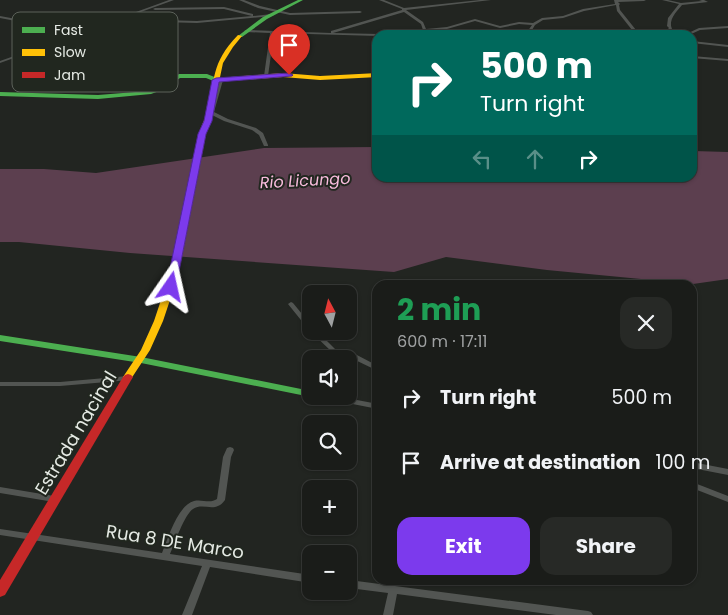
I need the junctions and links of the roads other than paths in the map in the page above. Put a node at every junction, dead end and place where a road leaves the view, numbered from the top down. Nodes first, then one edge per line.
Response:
1 (172, 0) edge
2 (240, 0) edge
3 (301, 0) edge
4 (381, 0) edge
5 (489, 0) edge
6 (644, 0) edge
7 (664, 0) edge
8 (701, 0) edge
9 (617, 2) edge
10 (681, 4) junction
11 (151, 9) junction
12 (404, 10) junction
13 (142, 12) edge
14 (360, 12) dead end
15 (275, 13) junction
16 (255, 16) junction
17 (178, 21) edge
18 (534, 24) junction
19 (728, 27) edge
20 (425, 30) edge
21 (430, 30) edge
22 (530, 30) edge
23 (635, 30) edge
24 (669, 30) edge
25 (697, 30) edge
26 (246, 31) junction
27 (272, 32) junction
28 (323, 34) junction
29 (372, 35) edge
30 (697, 43) edge
31 (728, 46) edge
32 (697, 57) edge
33 (12, 58) edge
34 (728, 60) edge
35 (0, 62) edge
36 (372, 75) edge
37 (178, 76) edge
38 (266, 76) junction
39 (218, 80) junction
40 (152, 92) edge
41 (0, 94) edge
42 (266, 144) dead end
43 (291, 304) dead end
44 (302, 318) edge
45 (0, 338) edge
46 (322, 340) edge
47 (141, 360) junction
48 (372, 366) edge
49 (128, 378) junction
50 (0, 384) edge
51 (302, 392) edge
52 (357, 403) edge
53 (372, 406) edge
54 (230, 450) dead end
55 (697, 466) edge
56 (728, 472) edge
57 (697, 487) edge
58 (0, 490) edge
59 (54, 499) junction
60 (728, 499) edge
61 (0, 532) edge
62 (34, 537) junction
63 (165, 556) junction
64 (207, 564) junction
65 (302, 578) edge
66 (357, 585) edge
67 (393, 590) junction
68 (0, 591) edge
69 (188, 615) edge
70 (388, 615) edge
71 (588, 615) edge

1 - 11 street
2 - 15 street
3 - 15 main road, Estrada nacinal
4 - 12 street
5 - 12 street
6 - 9 street
7 - 10 street
8 - 10 street
9 - 18 street
9 - 23 street
10 - 24 street
11 - 13 street
11 - 16 street
12 - 20 street
12 - 28 street
14 - 15 street
15 - 16 street
15 - 26 main road, Estrada nacinal
16 - 17 street
18 - 21 street
18 - 22 street
19 - 25 street
26 - 27 street
26 - 39 main road, Estrada nacinal
27 - 28 street
27 - 38 street
28 - 29 street
30 - 31 street
32 - 34 street
33 - 35 street
36 - 38 main road
37 - 39 main road
38 - 39 main road
39 - 42 street
39 - 47 main road, Estrada nacinal
40 - 41 main road
43 - 44 street
45 - 47 main road
46 - 48 street
47 - 49 main road, Estrada nacinal
47 - 51 main road
49 - 50 street
49 - 59 main road, Estrada nacinal
52 - 53 street
54 - 63 street
55 - 56 street
57 - 60 street
58 - 59 street
59 - 62 main road, Estrada nacinal
61 - 62 street, Rua 8 DE Marco
62 - 63 street, Rua 8 DE Marco
62 - 68 main road, Estrada nacinal
63 - 64 street, Rua 8 DE Marco
64 - 65 street, Rua 8 DE Marco
64 - 69 street
66 - 67 street
67 - 70 street
67 - 71 street

